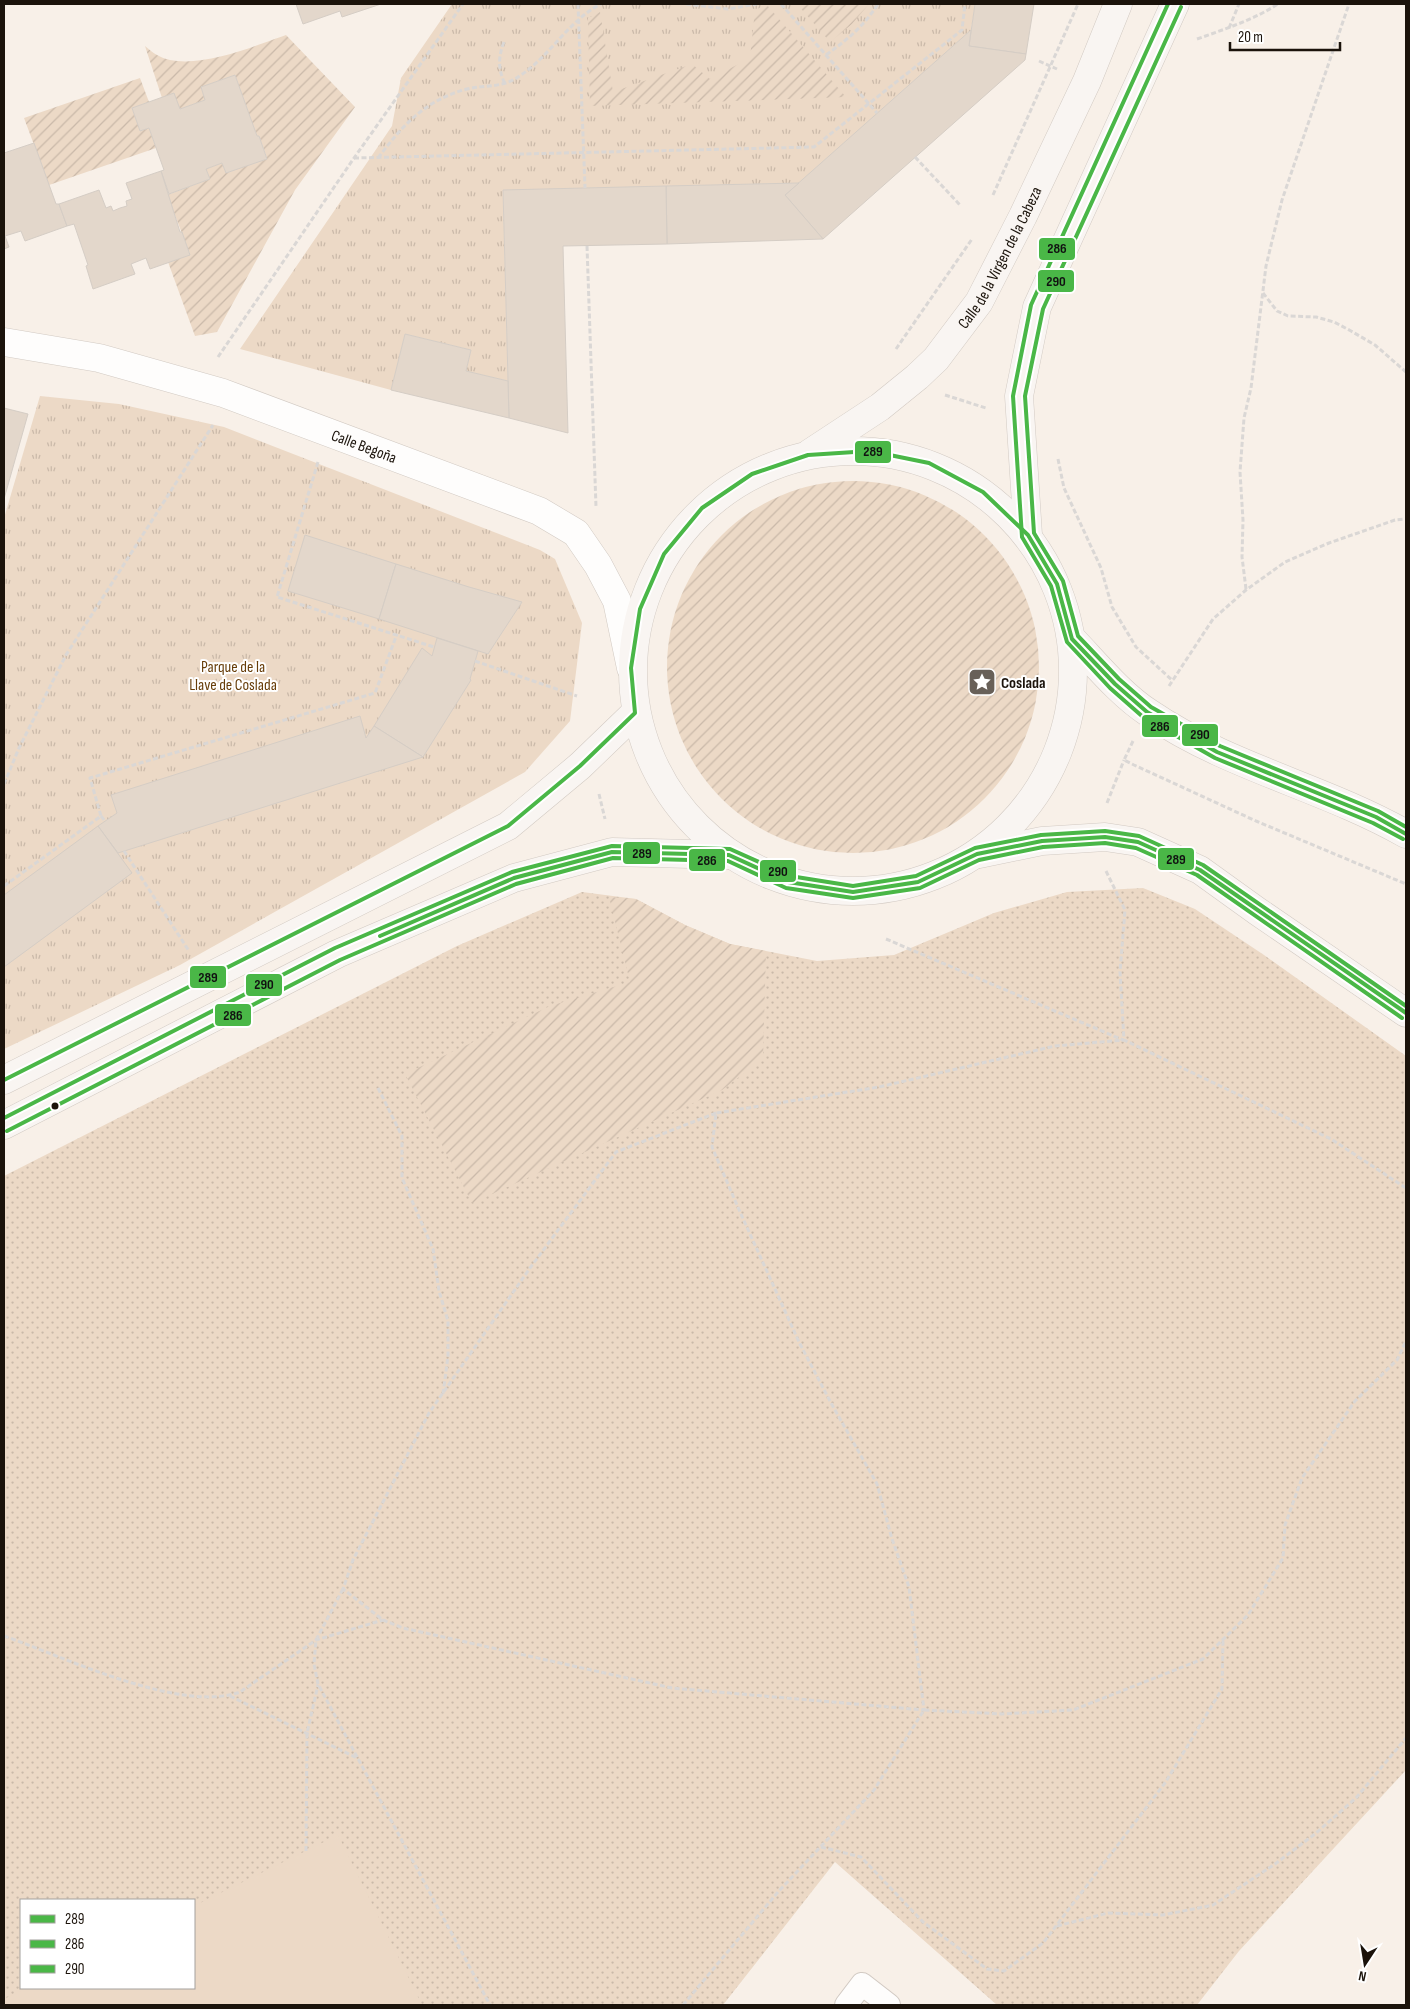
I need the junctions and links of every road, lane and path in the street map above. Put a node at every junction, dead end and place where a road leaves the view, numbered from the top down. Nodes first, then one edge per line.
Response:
1 (463, 4) edge
2 (578, 4) edge
3 (601, 4) edge
4 (686, 4) edge
5 (757, 4) edge
6 (781, 4) edge
7 (878, 4) edge
8 (965, 4) edge
9 (1118, 4) edge
10 (1175, 4) edge
11 (1239, 4) edge
12 (1278, 4) edge
13 (1349, 4) edge
14 (579, 20) junction
15 (1228, 28) junction
16 (1194, 40) dead end
17 (504, 42) dead end
18 (826, 55) junction
19 (505, 84) junction
20 (877, 114) dead end
21 (584, 153) junction
22 (915, 157) dead end
23 (354, 158) junction
24 (378, 158) junction
25 (585, 188) dead end
26 (960, 205) dead end
27 (587, 246) dead end
28 (1262, 293) junction
29 (4, 342) edge
30 (218, 358) dead end
31 (1406, 372) edge
32 (218, 418) dead end
33 (808, 455) junction
34 (319, 457) dead end
35 (596, 509) dead end
36 (1406, 520) edge
37 (1028, 535) junction
38 (1246, 590) junction
39 (397, 634) junction
40 (1072, 639) junction
41 (434, 647) dead end
42 (475, 661) dead end
43 (631, 668) junction
44 (1173, 681) dead end
45 (577, 696) dead end
46 (635, 713) junction
47 (1134, 765) dead end
48 (580, 766) junction
49 (4, 784) edge
50 (101, 816) junction
51 (105, 821) dead end
52 (1406, 834) edge
53 (124, 851) dead end
54 (612, 852) junction
55 (977, 854) junction
56 (729, 855) junction
57 (1106, 872) dead end
58 (1406, 884) edge
59 (4, 886) edge
60 (886, 939) dead end
61 (194, 958) dead end
62 (1406, 1013) edge
63 (1124, 1040) junction
64 (4, 1080) edge
65 (378, 1088) dead end
66 (716, 1113) junction
67 (4, 1125) edge
68 (1406, 1188) edge
69 (1406, 1341) edge
70 (442, 1394) junction
71 (342, 1588) junction
72 (382, 1620) junction
73 (4, 1636) edge
74 (316, 1640) junction
75 (1223, 1640) junction
76 (318, 1684) junction
77 (229, 1696) junction
78 (924, 1710) junction
79 (306, 1733) junction
80 (1406, 1738) edge
81 (358, 1758) junction
82 (820, 1847) junction
83 (306, 1851) dead end
84 (1056, 1926) junction
85 (490, 2005) edge
86 (683, 2005) edge
87 (846, 2005) edge
88 (889, 2005) edge

1 - 23 path
2 - 14 path
3 - 14 path
4 - 5 path
6 - 18 path
7 - 18 path
8 - 21 path
9 - 33 main road, Calle de la Virgen de la Cabeza
10 - 37 main road
11 - 15 path
12 - 15 path
13 - 28 path
14 - 19 path
14 - 21 path
15 - 16 path
17 - 19 path
18 - 20 path
19 - 24 path
21 - 24 path
21 - 25 path
22 - 26 path
23 - 24 path
23 - 30 path
27 - 35 path
28 - 31 path
28 - 38 path
29 - 43 street, Calle Begoña
32 - 49 path
33 - 37 main road
33 - 43 main road
34 - 39 path
36 - 38 path
37 - 40 main road
38 - 44 path
39 - 41 path
39 - 50 path
40 - 52 main road
40 - 55 main road
42 - 45 path
43 - 46 main road
46 - 48 main road
46 - 56 main road
47 - 58 path
48 - 54 path
48 - 64 main road
50 - 51 path
50 - 59 path
53 - 61 path
54 - 56 main road
54 - 67 main road
55 - 56 main road
55 - 62 main road
57 - 63 path
60 - 63 path
63 - 66 path
63 - 68 path
65 - 70 path
66 - 70 path
66 - 78 path
69 - 75 path
70 - 71 path
71 - 72 path
71 - 74 path
72 - 74 path
72 - 78 path
73 - 77 path
74 - 76 path
74 - 77 path
75 - 78 path
75 - 84 path
76 - 79 path
76 - 81 path
77 - 79 path
78 - 82 path
79 - 81 path
79 - 83 path
80 - 84 path
81 - 85 path
82 - 84 path
82 - 86 path
87 - 88 lane

